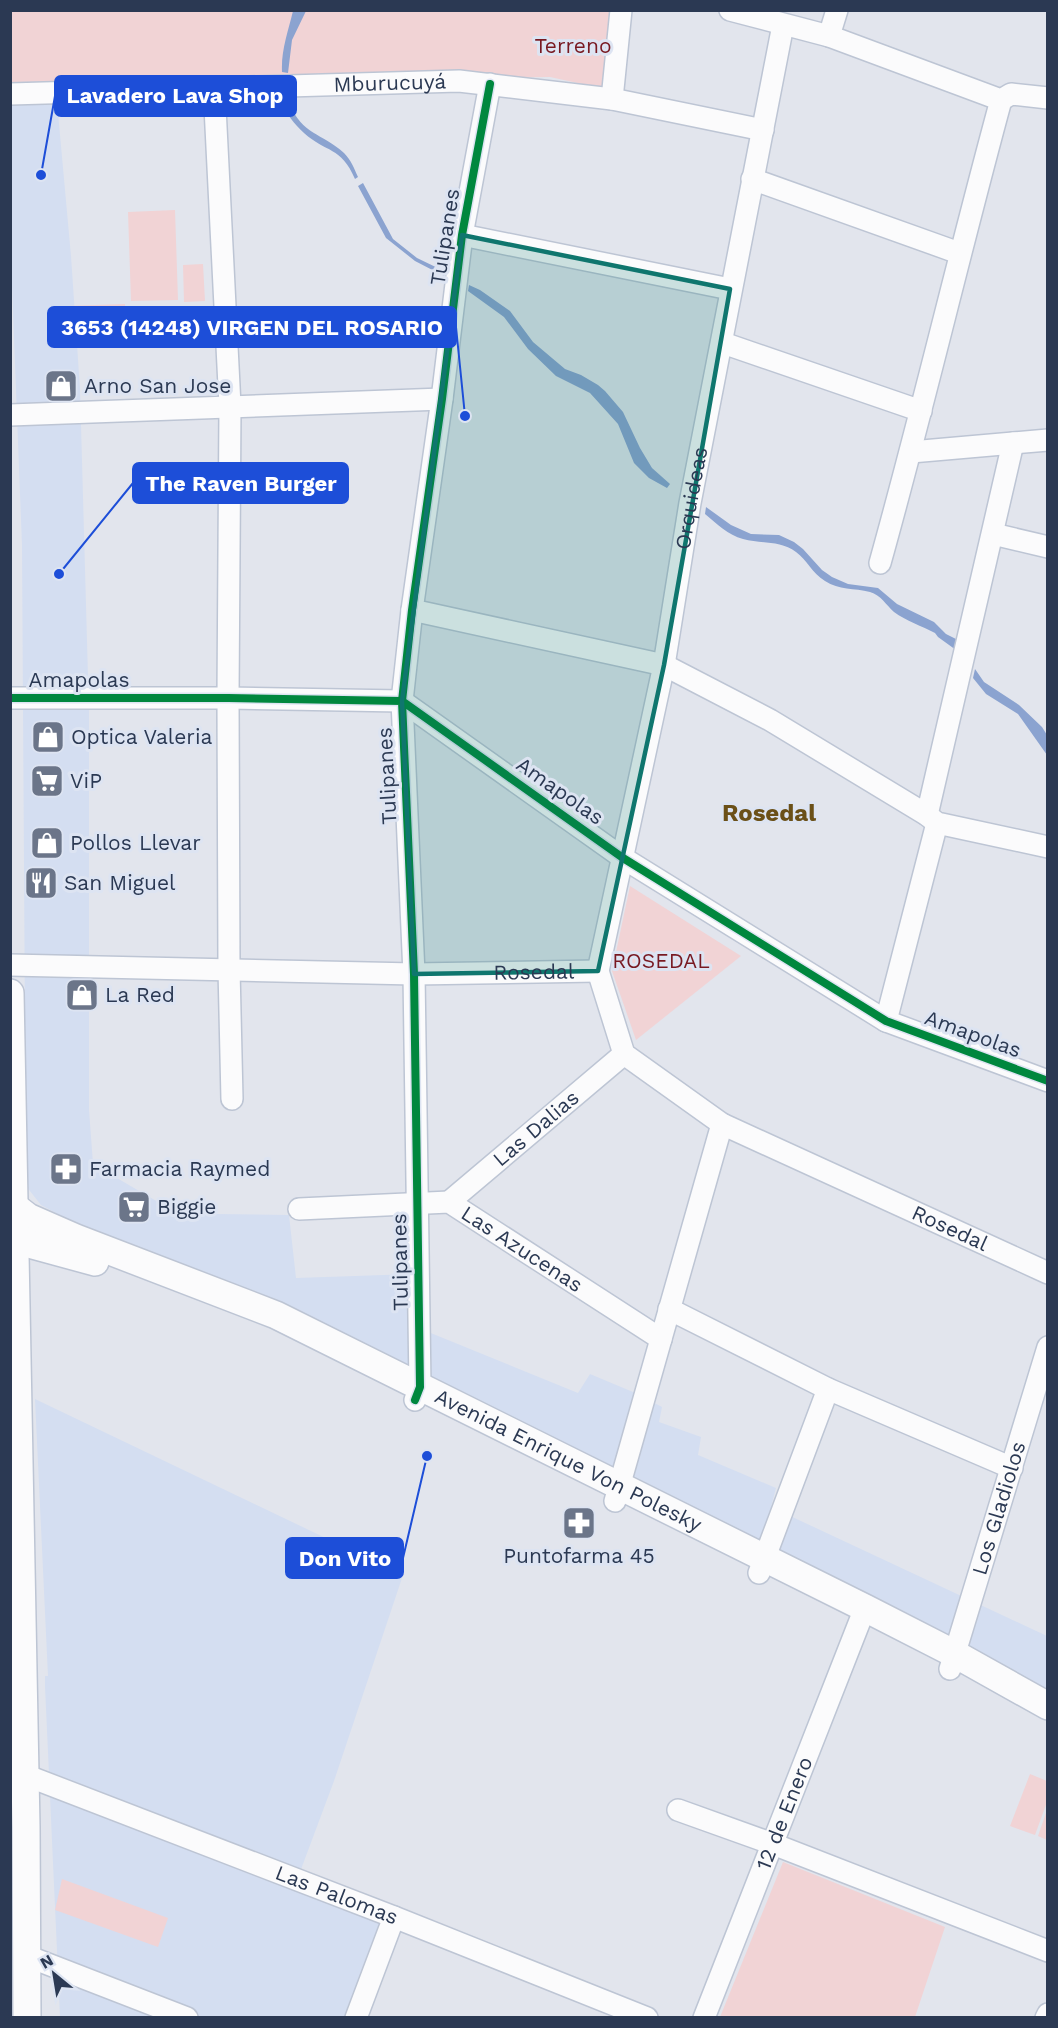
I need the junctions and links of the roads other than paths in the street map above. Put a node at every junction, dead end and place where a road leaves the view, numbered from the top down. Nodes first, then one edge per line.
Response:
1 (621, 10) edge
2 (730, 10) edge
3 (837, 10) edge
4 (783, 25) junction
5 (829, 36) junction
6 (490, 84) junction
7 (214, 87) junction
8 (10, 94) edge
9 (1047, 98) edge
10 (612, 99) junction
11 (1000, 100) junction
12 (763, 130) junction
13 (752, 179) junction
14 (462, 235) junction
15 (959, 253) junction
16 (730, 290) junction
17 (723, 343) junction
18 (442, 399) junction
19 (230, 406) junction
20 (921, 411) junction
21 (10, 415) edge
22 (1047, 440) edge
23 (1013, 443) junction
24 (910, 452) junction
25 (993, 534) junction
26 (1047, 547) edge
27 (880, 563) dead end
28 (412, 610) junction
29 (664, 665) junction
30 (10, 698) edge
31 (228, 698) junction
32 (402, 701) junction
33 (932, 819) junction
34 (1047, 848) edge
35 (623, 858) junction
36 (10, 965) edge
37 (229, 969) junction
38 (598, 971) junction
39 (414, 974) junction
40 (10, 993) edge
41 (886, 1021) junction
42 (624, 1054) junction
43 (1047, 1081) edge
44 (232, 1099) dead end
45 (722, 1124) junction
46 (417, 1202) junction
47 (449, 1202) junction
48 (298, 1209) dead end
49 (13, 1219) edge
50 (1047, 1273) edge
51 (669, 1309) junction
52 (661, 1339) junction
53 (1047, 1347) edge
54 (828, 1389) junction
55 (417, 1393) junction
56 (1012, 1468) junction
57 (617, 1493) junction
58 (762, 1565) junction
59 (862, 1615) junction
60 (953, 1662) junction
61 (1047, 1707) edge
62 (1047, 1724) edge
63 (25, 1775) junction
64 (678, 1810) dead end
65 (18, 1842) edge
66 (773, 1844) junction
67 (394, 1917) junction
68 (1047, 1951) edge
69 (27, 1956) junction
70 (27, 2018) edge
71 (187, 2018) edge
72 (356, 2018) edge
73 (647, 2018) edge
74 (704, 2018) edge

1 - 10 street
2 - 4 street
3 - 5 street
4 - 5 street
4 - 12 street, Orquideas
5 - 11 street
6 - 7 street, Mburucuyá
6 - 10 street, Mburucuyá
6 - 14 street, Tulipanes
7 - 8 street, Mburucuyá
7 - 19 street
9 - 11 street
10 - 12 street, Mburucuyá
11 - 15 street
12 - 13 street, Orquideas
13 - 15 street
13 - 16 street, Orquideas
14 - 16 street
14 - 18 street, Tulipanes
15 - 20 street
16 - 17 street, Orquideas
17 - 20 street
17 - 29 street, Orquideas
18 - 19 street
18 - 28 street, Tulipanes
19 - 21 street
19 - 31 street
20 - 24 street
22 - 23 street
23 - 24 street
23 - 25 street
24 - 27 street
25 - 26 street
25 - 33 street
28 - 29 street
28 - 32 street, Tulipanes
29 - 33 street
29 - 35 street, Orquideas
30 - 31 street, Amapolas
31 - 32 street, Amapolas
31 - 37 street
32 - 35 street, Amapolas
32 - 39 street, Tulipanes
33 - 34 street
33 - 41 street
35 - 38 street, Orquideas
35 - 41 street, Amapolas
36 - 37 street, Rosedal
37 - 39 street, Rosedal
37 - 44 street
38 - 39 street, Rosedal
38 - 42 street, Rosedal
39 - 46 street, Tulipanes
40 - 49 main road
41 - 43 street, Amapolas
42 - 45 street, Rosedal
42 - 47 street, Las Dalias
45 - 50 street, Rosedal
45 - 51 street
46 - 47 street, Las Azucenas
46 - 48 street, Las Azucenas
46 - 55 street, Tulipanes
47 - 52 street, Las Azucenas
49 - 55 main road, Avenida Enrique Von Polesky
49 - 63 main road
51 - 52 street
51 - 54 street
52 - 57 street
53 - 56 street, Los Gladiolos
54 - 56 street
54 - 58 street
55 - 57 main road, Avenida Enrique Von Polesky
56 - 60 street, Los Gladiolos
57 - 58 main road, Avenida Enrique Von Polesky
58 - 59 main road, Avenida Enrique Von Polesky
59 - 60 main road, Avenida Enrique Von Polesky
59 - 66 street, 12 de Enero
60 - 61 main road, Avenida Enrique Von Polesky
60 - 62 main road, Avenida Enrique Von Polesky
63 - 65 main road
63 - 67 street, Las Palomas
64 - 66 street
65 - 69 main road
66 - 68 street
66 - 74 street, 12 de Enero
67 - 72 street
67 - 73 street, Las Palomas
69 - 70 main road
69 - 71 street

